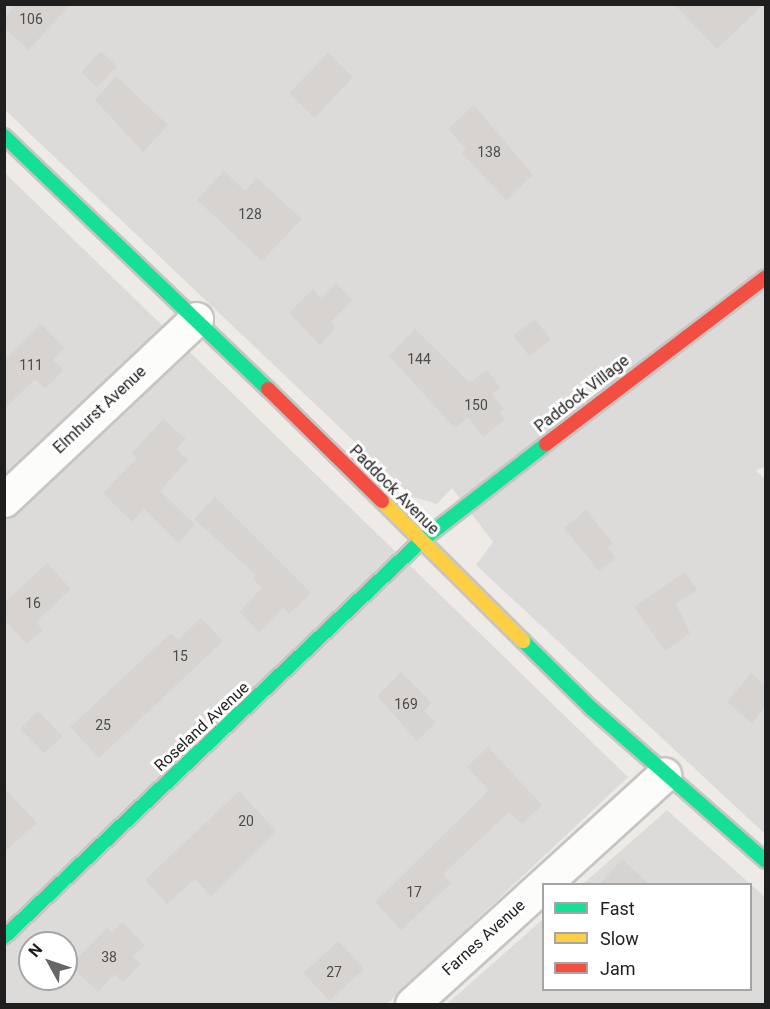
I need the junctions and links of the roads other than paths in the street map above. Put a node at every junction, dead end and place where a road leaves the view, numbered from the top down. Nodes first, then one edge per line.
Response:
1 (4, 136) edge
2 (765, 277) edge
3 (196, 319) junction
4 (4, 500) edge
5 (421, 541) junction
6 (664, 775) junction
7 (765, 861) edge
8 (545, 883) edge
9 (542, 886) edge
10 (4, 937) edge
11 (411, 1005) edge

1 - 3 main road, Paddock Avenue
2 - 5 main road, Paddock Village
3 - 4 street, Elmhurst Avenue
3 - 5 main road, Paddock Avenue
5 - 6 main road, Paddock Avenue
5 - 10 main road, Roseland Avenue
6 - 7 main road, Paddock Avenue
6 - 8 street, Farnes Avenue
9 - 11 street, Farnes Avenue

